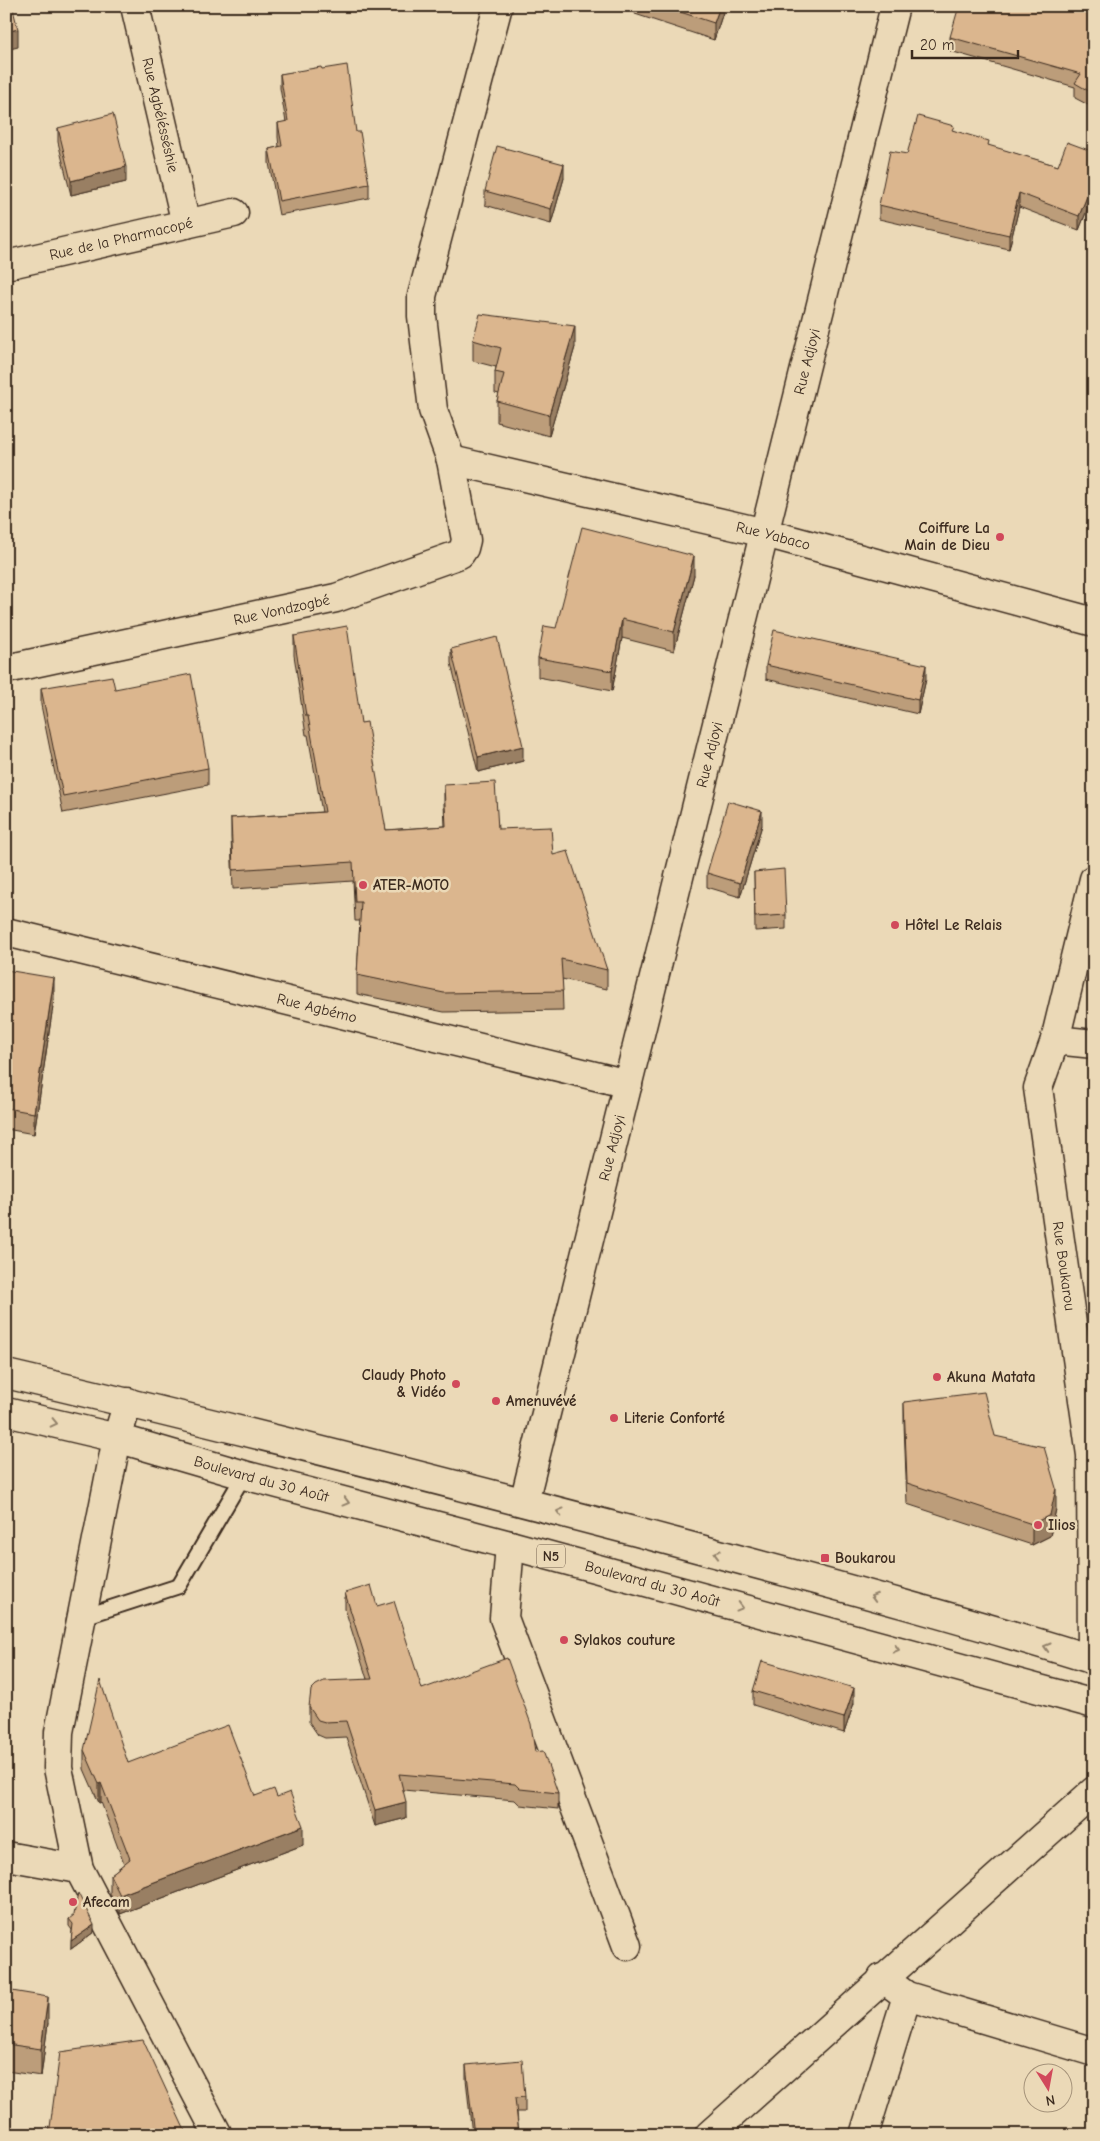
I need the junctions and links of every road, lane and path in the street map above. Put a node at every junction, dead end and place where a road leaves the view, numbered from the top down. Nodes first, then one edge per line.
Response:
1 (136, 6) edge
2 (498, 6) edge
3 (896, 6) edge
4 (234, 213) dead end
5 (186, 224) junction
6 (6, 265) edge
7 (451, 460) junction
8 (765, 533) junction
9 (1094, 622) edge
10 (6, 669) edge
11 (1094, 879) edge
12 (6, 932) edge
13 (1055, 1040) junction
14 (1094, 1044) edge
15 (628, 1084) junction
16 (6, 1374) edge
17 (128, 1402) junction
18 (6, 1412) edge
19 (117, 1438) junction
20 (1092, 1454) edge
21 (244, 1475) junction
22 (524, 1502) junction
23 (510, 1545) junction
24 (83, 1618) junction
25 (1093, 1660) edge
26 (1085, 1701) edge
27 (1094, 1791) edge
28 (6, 1856) edge
29 (79, 1870) junction
30 (627, 1946) dead end
31 (882, 1978) junction
32 (907, 1996) junction
33 (1094, 2052) edge
34 (218, 2135) edge
35 (709, 2135) edge
36 (864, 2135) edge

1 - 5 main road, Rue Agbélésséshie
2 - 7 main road, Rue Vondzogbé
3 - 8 main road, Rue Adjoyi
4 - 5 main road, Rue de la Pharmacopé
5 - 6 main road, Rue de la Pharmacopé
7 - 8 main road, Rue Yabaco
7 - 10 main road, Rue Vondzogbé
8 - 9 main road, Rue Yabaco
8 - 15 main road, Rue Adjoyi
11 - 13 main road, Rue Boukarou
12 - 15 main road, Rue Agbémo
13 - 14 main road
13 - 20 main road, Rue Boukarou
15 - 22 main road, Rue Adjoyi
16 - 17 main road
17 - 19 main road
17 - 22 main road
18 -> 19 main road, Boulevard du 30 Août / N5
19 - 21 main road, Boulevard du 30 Août / N5
19 - 24 main road
20 - 25 main road, Rue Boukarou
21 -> 23 main road, Boulevard du 30 Août / N5
21 - 24 lane
25 -> 22 main road
23 -> 26 main road, Boulevard du 30 Août / N5
23 - 30 main road
24 - 29 main road
25 - 26 main road
27 - 31 main road
28 - 29 main road
29 - 34 main road
31 - 32 main road
31 - 35 main road
32 - 33 main road
32 - 36 main road

